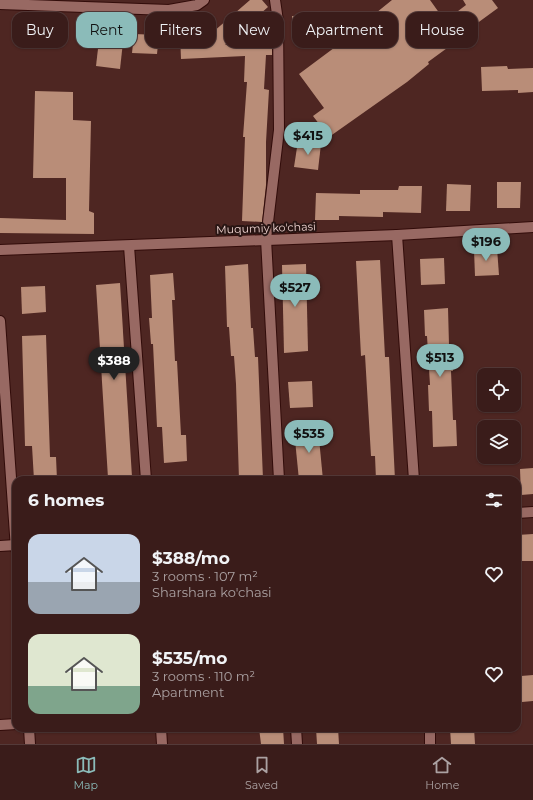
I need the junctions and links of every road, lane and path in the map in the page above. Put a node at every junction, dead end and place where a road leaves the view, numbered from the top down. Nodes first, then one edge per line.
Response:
1 (204, 0) edge
2 (275, 0) edge
3 (0, 4) edge
4 (533, 227) edge
5 (398, 235) junction
6 (266, 240) junction
7 (129, 246) junction
8 (0, 250) edge
9 (0, 321) edge
10 (146, 476) edge
11 (279, 476) edge
12 (414, 476) edge
13 (12, 489) edge
14 (533, 512) edge
15 (521, 513) edge
16 (12, 545) edge
17 (0, 546) edge
18 (12, 724) edge
19 (0, 725) edge
20 (29, 732) edge
21 (161, 732) edge
22 (296, 732) edge
23 (430, 732) edge
24 (30, 744) edge
25 (162, 744) edge
26 (297, 744) edge
27 (430, 744) edge

1 - 3 street
2 - 6 street
4 - 5 street, Muqumiy ko'chasi
5 - 6 street, Muqumiy ko'chasi
5 - 12 street
6 - 7 street, Muqumiy ko'chasi
6 - 11 street
7 - 8 street, Muqumiy ko'chasi
7 - 10 street
9 - 13 street
14 - 15 street
16 - 17 street
18 - 19 street
20 - 24 street
21 - 25 street
22 - 26 street
23 - 27 street

